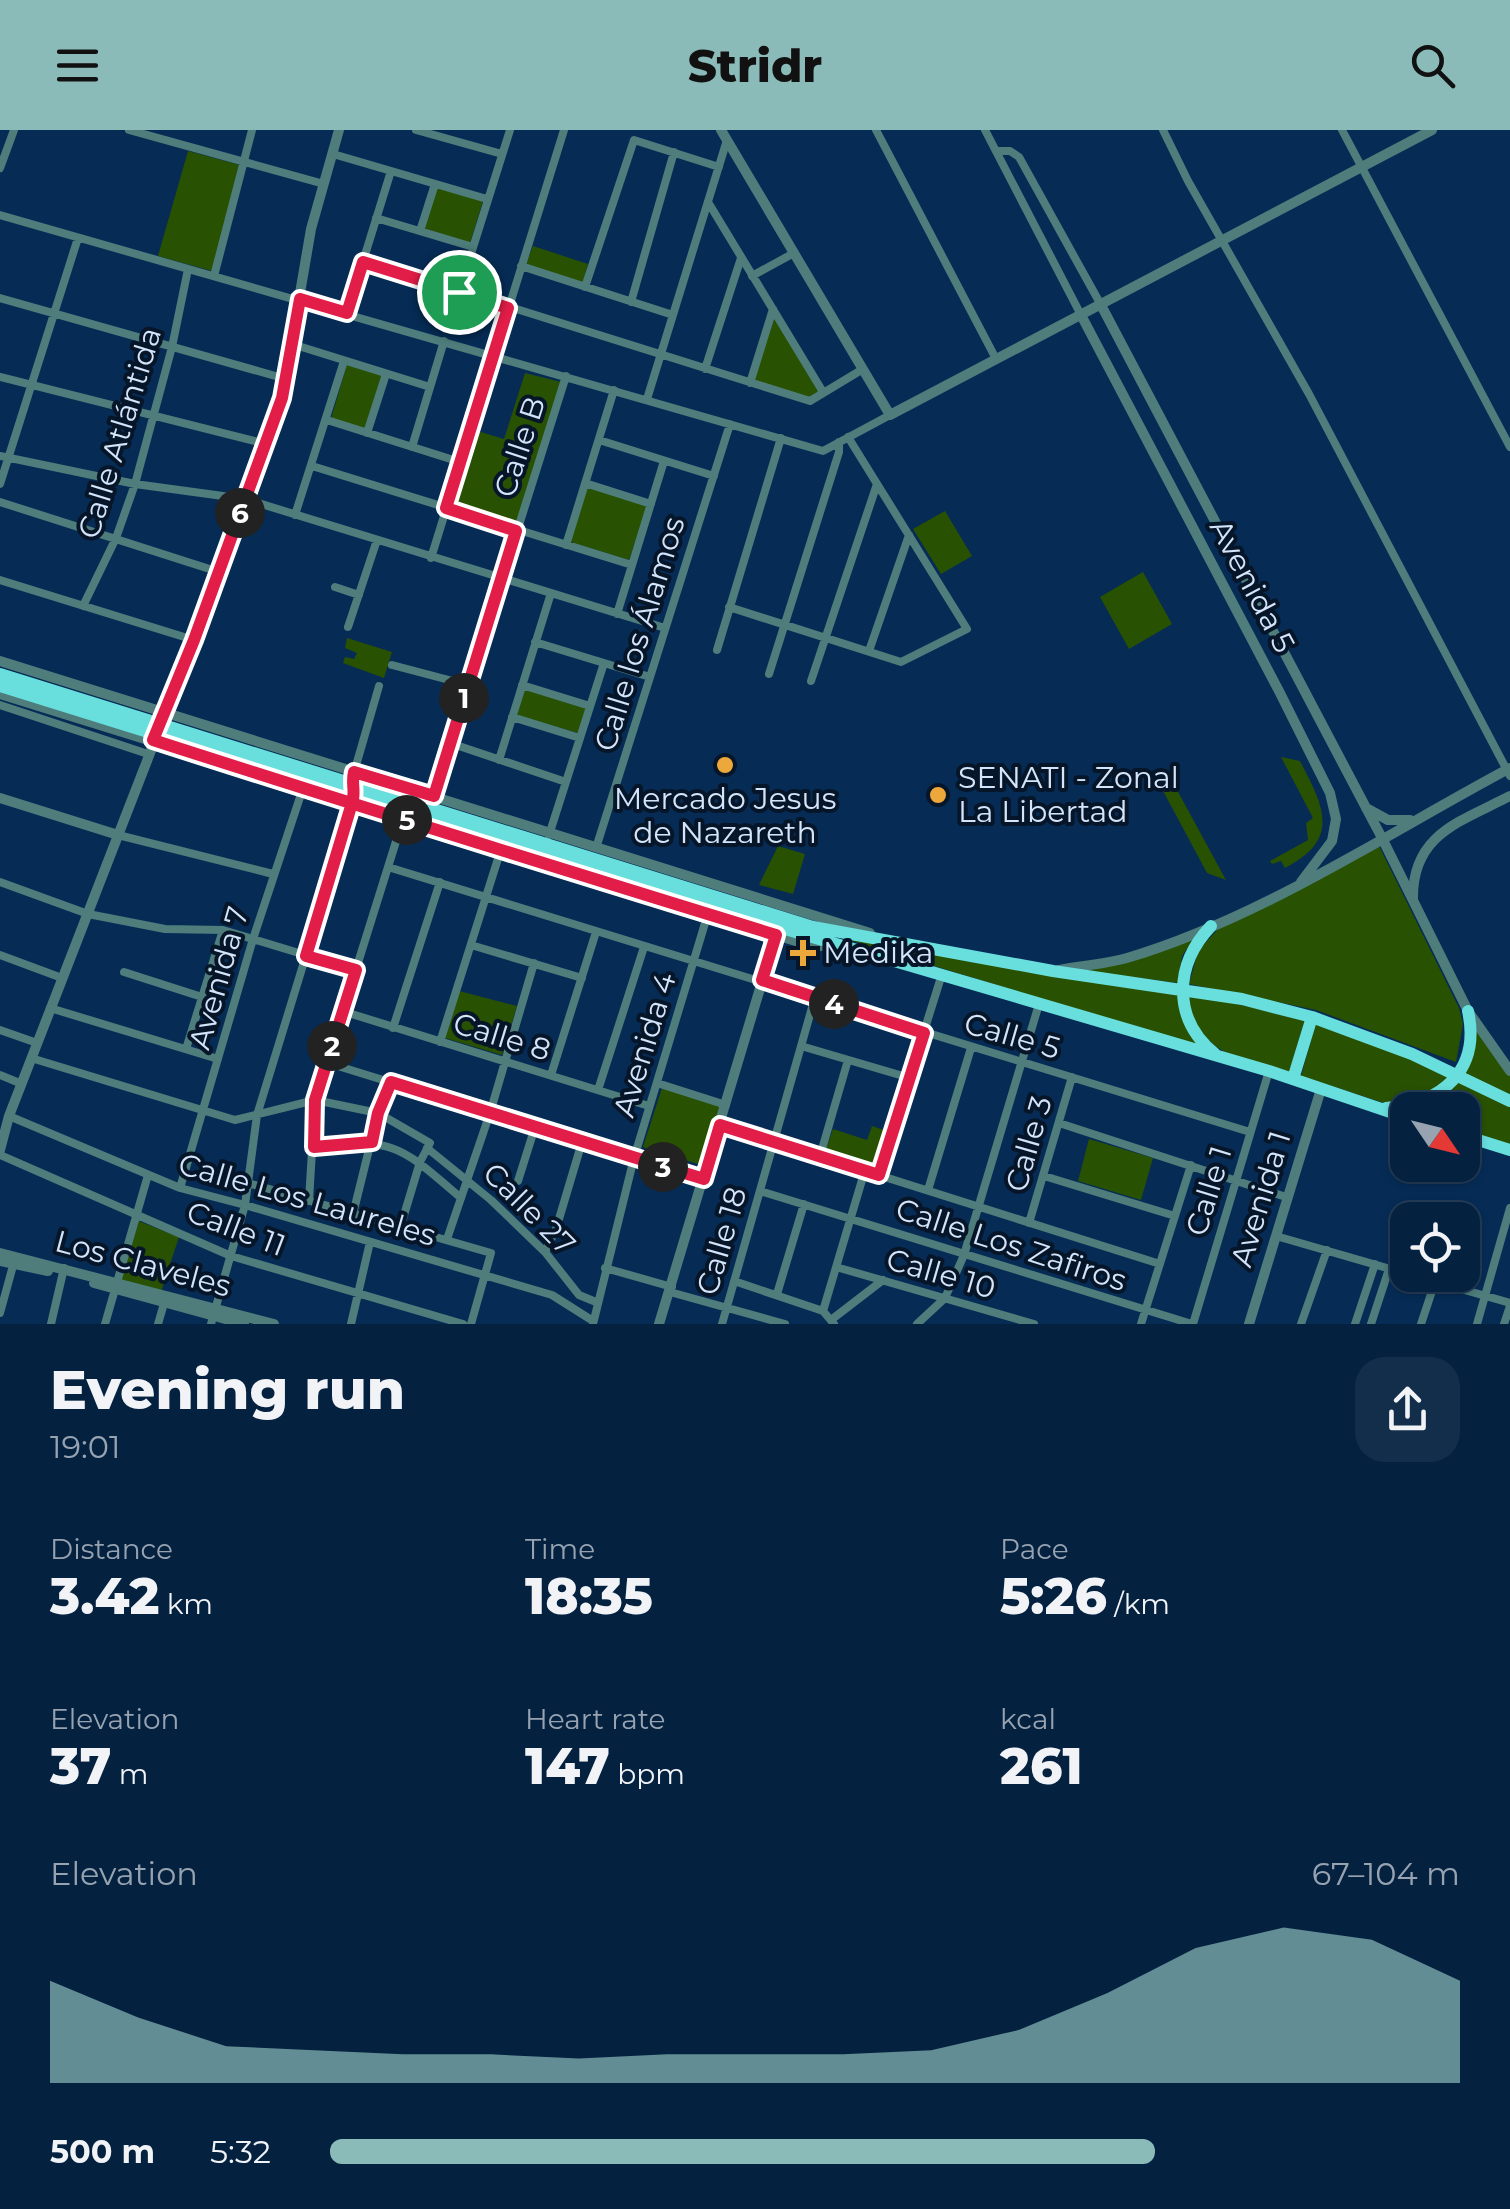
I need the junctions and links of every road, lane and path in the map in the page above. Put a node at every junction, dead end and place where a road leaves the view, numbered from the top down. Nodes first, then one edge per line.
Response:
1 (14, 130) edge
2 (129, 130) edge
3 (252, 130) edge
4 (339, 130) edge
5 (416, 130) edge
6 (510, 130) edge
7 (564, 130) edge
8 (876, 130) edge
9 (985, 130) edge
10 (1163, 130) edge
11 (1342, 130) edge
12 (1432, 130) edge
13 (724, 135) edge
14 (996, 151) junction
15 (674, 152) junction
16 (332, 154) junction
17 (502, 154) junction
18 (244, 163) junction
19 (719, 166) junction
20 (1361, 166) junction
21 (0, 168) edge
22 (390, 172) junction
23 (324, 184) junction
24 (435, 184) junction
25 (487, 199) junction
26 (708, 202) junction
27 (0, 216) edge
28 (376, 218) junction
29 (420, 231) junction
30 (78, 238) junction
31 (1223, 241) junction
32 (472, 247) junction
33 (794, 253) junction
34 (741, 258) junction
35 (363, 262) junction
36 (520, 266) junction
37 (188, 269) junction
38 (214, 276) junction
39 (752, 276) junction
40 (585, 287) junction
41 (459, 292) junction
42 (0, 298) edge
43 (300, 299) junction
44 (631, 302) junction
45 (1101, 305) junction
46 (508, 308) junction
47 (773, 309) junction
48 (55, 312) junction
49 (347, 313) junction
50 (673, 315) junction
51 (1081, 315) junction
52 (444, 341) junction
53 (292, 344) junction
54 (172, 347) junction
55 (492, 355) junction
56 (660, 356) junction
57 (995, 357) junction
58 (344, 361) junction
59 (705, 369) junction
60 (862, 369) junction
61 (386, 374) junction
62 (566, 376) junction
63 (0, 377) edge
64 (286, 379) junction
65 (750, 382) junction
66 (31, 384) junction
67 (430, 388) junction
68 (614, 390) junction
69 (823, 392) junction
70 (647, 400) junction
71 (890, 415) junction
72 (151, 416) junction
73 (327, 420) junction
74 (730, 424) junction
75 (367, 433) junction
76 (848, 437) junction
77 (780, 438) junction
78 (599, 440) junction
79 (838, 442) junction
80 (266, 444) junction
81 (412, 447) junction
82 (1510, 447) edge
83 (4, 457) edge
84 (664, 461) junction
85 (460, 462) junction
86 (312, 466) junction
87 (714, 476) junction
88 (586, 483) junction
89 (0, 484) edge
90 (135, 484) junction
91 (878, 484) junction
92 (245, 499) junction
93 (0, 502) edge
94 (651, 504) junction
95 (446, 508) junction
96 (295, 516) junction
97 (1216, 524) junction
98 (516, 531) junction
99 (909, 535) junction
100 (1196, 536) junction
101 (116, 538) junction
102 (378, 540) junction
103 (566, 545) junction
104 (431, 558) junction
105 (632, 565) junction
106 (219, 572) junction
107 (501, 578) junction
108 (0, 580) edge
109 (335, 587) dead end
110 (550, 593) junction
111 (359, 595) junction
112 (83, 606) junction
113 (729, 608) junction
114 (617, 614) junction
115 (785, 624) junction
116 (348, 627) dead end
117 (665, 628) junction
118 (826, 637) junction
119 (194, 640) junction
120 (536, 642) junction
121 (716, 650) dead end
122 (869, 651) junction
123 (0, 661) edge
124 (604, 663) junction
125 (392, 665) dead end
126 (0, 674) edge
127 (769, 674) dead end
128 (650, 677) junction
129 (811, 682) dead end
130 (468, 685) junction
131 (522, 685) junction
132 (0, 686) edge
133 (379, 686) dead end
134 (0, 694) edge
135 (0, 704) edge
136 (590, 706) junction
137 (512, 717) junction
138 (158, 728) junction
139 (580, 738) junction
140 (1330, 740) junction
141 (450, 744) junction
142 (1309, 750) junction
143 (148, 754) junction
144 (499, 760) junction
145 (1509, 771) edge
146 (566, 782) junction
147 (304, 785) junction
148 (353, 789) junction
149 (1510, 796) edge
150 (0, 798) edge
151 (1363, 806) junction
152 (430, 808) junction
153 (404, 815) junction
154 (1416, 820) junction
155 (118, 835) junction
156 (548, 838) junction
157 (1382, 838) junction
158 (504, 842) junction
159 (595, 853) junction
160 (388, 867) junction
161 (273, 874) junction
162 (0, 882) edge
163 (440, 882) junction
164 (1301, 882) junction
165 (486, 898) junction
166 (711, 906) junction
167 (1414, 906) junction
168 (88, 914) junction
169 (779, 926) junction
170 (1211, 926) junction
171 (224, 930) junction
172 (596, 932) junction
173 (253, 939) junction
174 (900, 944) junction
175 (470, 945) junction
176 (644, 947) junction
177 (0, 955) edge
178 (306, 956) junction
179 (694, 962) junction
180 (534, 964) junction
181 (356, 970) junction
182 (1053, 970) junction
183 (124, 972) dead end
184 (942, 973) junction
185 (62, 978) junction
186 (582, 978) junction
187 (762, 980) junction
188 (1182, 988) junction
189 (202, 998) junction
190 (815, 998) junction
191 (1040, 1004) junction
192 (50, 1008) junction
193 (1468, 1010) junction
194 (342, 1011) junction
195 (1312, 1017) junction
196 (393, 1028) junction
197 (0, 1030) edge
198 (924, 1033) junction
199 (440, 1042) junction
200 (37, 1044) junction
201 (801, 1046) junction
202 (971, 1048) junction
203 (186, 1049) junction
204 (1219, 1057) junction
205 (31, 1058) junction
206 (218, 1058) junction
207 (848, 1060) junction
208 (505, 1062) junction
209 (328, 1063) junction
210 (1022, 1064) junction
211 (1510, 1070) edge
212 (1269, 1072) junction
213 (0, 1075) edge
214 (551, 1075) junction
215 (1459, 1076) junction
216 (1072, 1077) junction
217 (910, 1078) junction
218 (1293, 1079) junction
219 (391, 1082) junction
220 (657, 1083) junction
221 (22, 1084) junction
222 (1322, 1089) junction
223 (598, 1090) junction
224 (315, 1100) junction
225 (1510, 1101) edge
226 (726, 1105) junction
227 (650, 1106) junction
228 (1378, 1108) junction
229 (202, 1111) junction
230 (1390, 1112) edge
231 (378, 1113) junction
232 (490, 1113) junction
233 (257, 1115) junction
234 (9, 1116) junction
235 (1060, 1123) junction
236 (720, 1125) junction
237 (535, 1127) junction
238 (1250, 1132) junction
239 (1, 1133) edge
240 (1480, 1141) edge
241 (372, 1142) junction
242 (582, 1142) junction
243 (774, 1142) junction
244 (314, 1147) junction
245 (427, 1148) junction
246 (1510, 1150) edge
247 (0, 1152) edge
248 (820, 1156) junction
249 (634, 1158) junction
250 (420, 1162) junction
251 (1191, 1165) junction
252 (864, 1170) junction
253 (148, 1174) junction
254 (879, 1175) junction
255 (1044, 1176) junction
256 (468, 1178) junction
257 (704, 1179) junction
258 (1237, 1180) junction
259 (518, 1181) dead end
260 (248, 1183) junction
261 (180, 1188) junction
262 (760, 1190) junction
263 (928, 1190) junction
264 (1286, 1197) junction
265 (462, 1198) junction
266 (309, 1200) junction
267 (246, 1204) junction
268 (804, 1204) junction
269 (979, 1206) junction
270 (1510, 1208) edge
271 (135, 1212) junction
272 (353, 1214) junction
273 (1175, 1216) junction
274 (850, 1218) junction
275 (1028, 1223) junction
276 (401, 1225) junction
277 (1276, 1236) junction
278 (448, 1239) junction
279 (370, 1242) junction
280 (1505, 1248) edge
281 (1327, 1250) junction
282 (544, 1252) junction
283 (0, 1254) edge
284 (964, 1254) junction
285 (231, 1256) junction
286 (0, 1261) edge
287 (14, 1261) junction
288 (1160, 1264) junction
289 (1374, 1264) junction
290 (836, 1267) junction
291 (605, 1268) junction
292 (1389, 1268) joint
293 (64, 1271) junction
294 (485, 1276) junction
295 (883, 1280) junction
296 (734, 1282) junction
297 (115, 1285) junction
298 (671, 1290) junction
299 (1432, 1292) edge
300 (1471, 1292) edge
301 (358, 1294) junction
302 (777, 1294) junction
303 (1485, 1296) junction
304 (945, 1298) junction
305 (166, 1299) junction
306 (596, 1302) junction
307 (1510, 1305) edge
308 (727, 1308) junction
309 (822, 1311) junction
310 (1145, 1311) junction
311 (0, 1314) edge
312 (213, 1316) edge
313 (832, 1322) edge
314 (1019, 1322) edge
315 (593, 1323) edge
316 (51, 1324) edge
317 (105, 1324) edge
318 (158, 1324) edge
319 (244, 1324) edge
320 (274, 1324) edge
321 (350, 1324) edge
322 (463, 1324) edge
323 (471, 1324) edge
324 (659, 1324) edge
325 (722, 1324) edge
326 (784, 1324) edge
327 (917, 1324) edge
328 (1034, 1324) edge
329 (1141, 1324) edge
330 (1192, 1324) edge
331 (1248, 1324) edge
332 (1302, 1324) edge
333 (1355, 1324) edge
334 (1371, 1324) edge
335 (1421, 1324) edge
336 (1477, 1324) edge
337 (1504, 1324) edge

1 - 21 street
2 - 18 street
3 - 18 street
4 - 16 street
5 - 17 street
6 - 17 street
7 - 36 street
8 - 57 street
9 - 14 street
10 - 31 street
11 - 20 street
12 - 20 street
13 - 19 street
13 - 33 street
14 - 45 street
14 - 51 street
15 - 19 street
15 - 40 street
15 - 44 street
16 - 22 street
16 - 23 street
17 - 25 street
18 - 23 street
18 - 38 street
19 - 26 street
20 - 31 street
20 - 82 street
22 - 24 street
22 - 28 street
23 - 43 street
24 - 25 street
24 - 29 street
25 - 32 street
26 - 34 street
26 - 50 street
27 - 30 street
28 - 29 street
28 - 35 street
29 - 32 street
30 - 37 street
30 - 48 street
31 - 45 street
31 - 145 street
32 - 41 street
33 - 39 street
33 - 60 street
34 - 39 street
34 - 59 street
35 - 41 street
35 - 49 street
36 - 40 street
36 - 46 street
37 - 38 street
37 - 54 street, Calle Atlántida
38 - 43 street
39 - 47 street
40 - 44 street
41 - 46 street
42 - 48 street
43 - 49 street
43 - 53 street
44 - 50 street
45 - 51 street
45 - 97 street, Avenida 5
46 - 55 street
46 - 56 street
47 - 65 street
47 - 69 street
48 - 54 street
48 - 66 street
49 - 52 street
50 - 56 street
51 - 57 street
51 - 100 street, Avenida 5
52 - 55 street
52 - 67 street
53 - 58 street
53 - 64 street
54 - 64 street
54 - 72 street, Calle Atlántida
55 - 62 street
55 - 85 street
56 - 59 street
56 - 70 street
57 - 71 street
58 - 61 street
58 - 73 street
59 - 65 street
60 - 69 street
60 - 71 street
61 - 67 street
61 - 75 street
62 - 68 street
62 - 98 street, Calle B
63 - 66 street
64 - 80 street
65 - 69 street
66 - 72 street
66 - 83 street
67 - 81 street
68 - 70 street
68 - 78 street
70 - 74 street
71 - 76 street
72 - 80 street
72 - 90 street, Calle Atlántida
73 - 75 street
73 - 86 street
74 - 77 street
74 - 87 street, Calle los Álamos
75 - 81 street
76 - 79 street
76 - 91 street
77 - 79 street
77 - 113 street
78 - 84 street
78 - 88 street
79 - 115 street
80 - 92 street
81 - 85 street
83 - 89 street
83 - 90 street
84 - 87 street
84 - 94 street
85 - 95 street
86 - 95 street
86 - 96 street
87 - 117 street, Calle los Álamos
88 - 94 street
88 - 103 street
90 - 92 street
90 - 101 street, Calle Atlántida
91 - 99 street
91 - 118 street
92 - 96 street
92 - 106 street
93 - 101 street
94 - 105 street
95 - 98 street
95 - 104 street
96 - 102 street
97 - 100 street
97 - 140 street, Avenida 5
98 - 103 street
98 - 107 street, Calle B
99 - 122 street
99 - 122 street
100 - 142 street, Avenida 5
101 - 106 street
101 - 112 street, Calle Atlántida
102 - 104 street
102 - 111 street
103 - 105 street
104 - 107 street
105 - 114 street
106 - 119 street
107 - 110 street
107 - 130 street, Calle B
108 - 112 street
109 - 111 street
110 - 114 street
110 - 120 street
111 - 116 street
112 - 119 street
113 - 115 street
113 - 121 street
114 - 117 street
115 - 118 street
115 - 127 street
117 - 128 street, Calle los Álamos
118 - 122 street
118 - 129 street
119 - 138 street
120 - 124 street
120 - 131 street
123 - 138 street
124 - 128 street
124 - 136 street
125 - 130 street
126 - 138 highway
128 - 159 street, Calle los Álamos
130 - 141 street, Calle B
131 - 136 street
131 - 137 street
132 - 138 highway
133 - 148 street
134 - 138 street
135 - 143 street
136 - 139 street
137 - 139 street
137 - 144 street
138 - 143 street
138 - 147 highway
138 - 148 highway
139 - 146 street
140 - 142 street
140 - 151 street, Avenida 5
141 - 144 street
141 - 152 street, Calle B
142 - 164 street, Avenida 5
143 - 155 street
144 - 146 street
145 - 154 street
146 - 156 street
147 - 148 highway
147 - 161 street, Avenida 7
148 - 152 highway
148 - 153 highway
148 - 178 street
149 - 167 street
150 - 155 street
151 - 154 street
151 - 157 street, Avenida 5
152 - 153 highway
152 - 156 street
152 - 158 highway
153 - 158 street
153 - 160 street
154 - 157 street
155 - 161 street
155 - 168 street
156 - 158 highway
156 - 159 highway
157 - 164 street
157 - 167 street, Avenida 5
158 - 165 street
158 - 166 highway
159 - 166 highway
159 - 174 street
160 - 163 street, Calle 5
160 - 181 street
161 - 173 street, Avenida 7
162 - 168 street
163 - 165 street, Calle 5
163 - 196 street
164 - 170 street
165 - 172 street, Calle 5
165 - 175 street
166 - 169 highway
166 - 179 street, Avenida 4
167 - 193 street, Avenida 5
168 - 171 street
168 - 185 street
169 - 174 highway
169 - 184 highway
169 - 187 street
170 - 182 street
170 - 188 highway
171 - 173 street
171 - 189 street
172 - 176 street, Calle 5
172 - 186 street
173 - 178 street
173 - 206 street, Avenida 7
174 - 182 highway
175 - 180 street
175 - 199 street
176 - 179 street, Calle 5
176 - 223 street
177 - 185 street
178 - 181 street
178 - 233 street
179 - 187 street, Calle 5
179 - 220 street, Avenida 4
180 - 186 street
180 - 208 street
181 - 194 street
182 - 188 highway
183 - 189 street
184 - 191 highway
184 - 198 street
185 - 192 street
186 - 214 street
187 - 190 street, Calle 5
187 - 226 street
188 - 195 highway
188 - 204 highway
189 - 203 street
190 - 198 street, Calle 5
190 - 201 street, Calle 18
191 - 204 highway
191 - 210 street
192 - 200 street
192 - 203 street
193 - 211 street, Avenida 5
193 - 215 highway
194 - 196 street, Calle 8
194 - 209 street
195 - 215 highway
195 - 218 highway
196 - 199 street, Calle 8
197 - 200 street
198 - 202 street, Calle 5
198 - 217 street
199 - 208 street, Calle 8
200 - 205 street
201 - 207 street
201 - 243 street, Calle 18
202 - 210 street, Calle 5
202 - 263 street
203 - 206 street
204 - 212 highway
205 - 221 street
205 - 229 street
206 - 229 street, Avenida 7
207 - 217 street
207 - 248 street
208 - 214 street, Calle 8
208 - 232 street
209 - 219 street
209 - 224 street
210 - 216 street, Calle 5
210 - 269 street
212 - 218 highway
212 - 238 street, Calle 1
213 - 221 street
214 - 223 street, Calle 8
215 - 225 highway
215 - 228 highway
216 - 235 street, Calle 3
216 - 238 street, Calle 5
217 - 254 street
218 - 222 highway
219 - 231 street
219 - 232 street
220 - 226 street
220 - 227 street, Avenida 4
221 - 234 street
222 - 228 highway
222 - 264 street, Avenida 1
223 - 227 street, Calle 8
224 - 231 street, Calle 27
224 - 233 street
224 - 244 street
226 - 236 street
227 - 249 street, Avenida 4
228 - 230 highway
229 - 233 street
229 - 261 street, Avenida 7
231 - 241 street
231 - 245 street, Calle 27
232 - 237 street
232 - 256 street
233 - 260 street
234 - 239 street
234 - 253 street, Calle Los Laureles
235 - 251 street
235 - 255 street, Calle 3
236 - 243 street
236 - 257 street
237 - 242 street
237 - 259 street
238 - 258 street, Calle 1
239 - 247 street
240 - 246 highway
241 - 244 street
241 - 250 street
241 - 272 street
242 - 249 street
242 - 282 street
243 - 248 street
243 - 262 street, Calle 18
244 - 266 street
245 - 250 street
245 - 256 street, Calle 27
247 - 271 street, Calle 11
248 - 252 street
249 - 257 street
249 - 291 street, Avenida 4
250 - 265 street
250 - 276 street
251 - 258 street
251 - 273 street
252 - 254 street
252 - 274 street
253 - 261 street, Calle Los Laureles
253 - 271 street
254 - 263 street
255 - 273 street
255 - 275 street, Calle 3
256 - 265 street
256 - 282 street, Calle 27
257 - 298 street
258 - 264 street
258 - 330 street, Calle 1
260 - 266 street
260 - 267 street
261 - 267 street, Calle Los Laureles
262 - 268 street, Calle Los Zafiros
262 - 296 street, Calle 18
263 - 269 street
264 - 277 street, Avenida 1
265 - 278 street
266 - 272 street
267 - 279 street, Calle Los Laureles
267 - 285 street
268 - 274 street, Calle Los Zafiros
268 - 302 street
269 - 275 street
269 - 284 street
270 - 280 street
271 - 285 street, Calle 11
271 - 297 street
272 - 276 street
273 - 288 street
274 - 284 street, Calle Los Zafiros
274 - 290 street
275 - 288 street
276 - 278 street
277 - 281 street
277 - 331 street, Avenida 1
278 - 294 street
279 - 294 street, Calle Los Laureles
279 - 301 street
280 - 303 street
281 - 289 street
281 - 332 street
282 - 306 street, Calle 27
283 - 287 street, Los Claveles
284 - 304 street
284 - 310 street, Calle Los Zafiros
285 - 301 street, Calle 11
285 - 312 street
286 - 287 street, Los Claveles
287 - 293 street, Los Claveles
287 - 311 street
288 - 310 street
289 - 292 street
289 - 333 street
290 - 295 street, Calle 10
290 - 309 street
291 - 298 street
291 - 306 street, Avenida 4
292 - 334 street
293 - 297 street, Los Claveles
293 - 316 street
294 - 315 street, Calle Los Laureles
294 - 323 street
295 - 304 street, Calle 10
295 - 313 street
296 - 302 street
296 - 308 street, Calle 18
297 - 305 street, Los Claveles
297 - 317 street
298 - 308 street
298 - 324 street
299 - 335 street
300 - 303 street
301 - 321 street
301 - 322 street, Calle 11
302 - 309 street
303 - 307 street
303 - 336 street
304 - 314 street, Calle 10
304 - 327 street
305 - 312 street, Los Claveles
305 - 318 street
306 - 315 street, Avenida 4
307 - 337 street
308 - 325 street, Calle 18
308 - 326 street
309 - 313 street
310 - 329 street
310 - 330 street, Calle Los Zafiros
312 - 319 street, Los Claveles
312 - 320 street, Los Claveles
314 - 328 street, Calle 10

